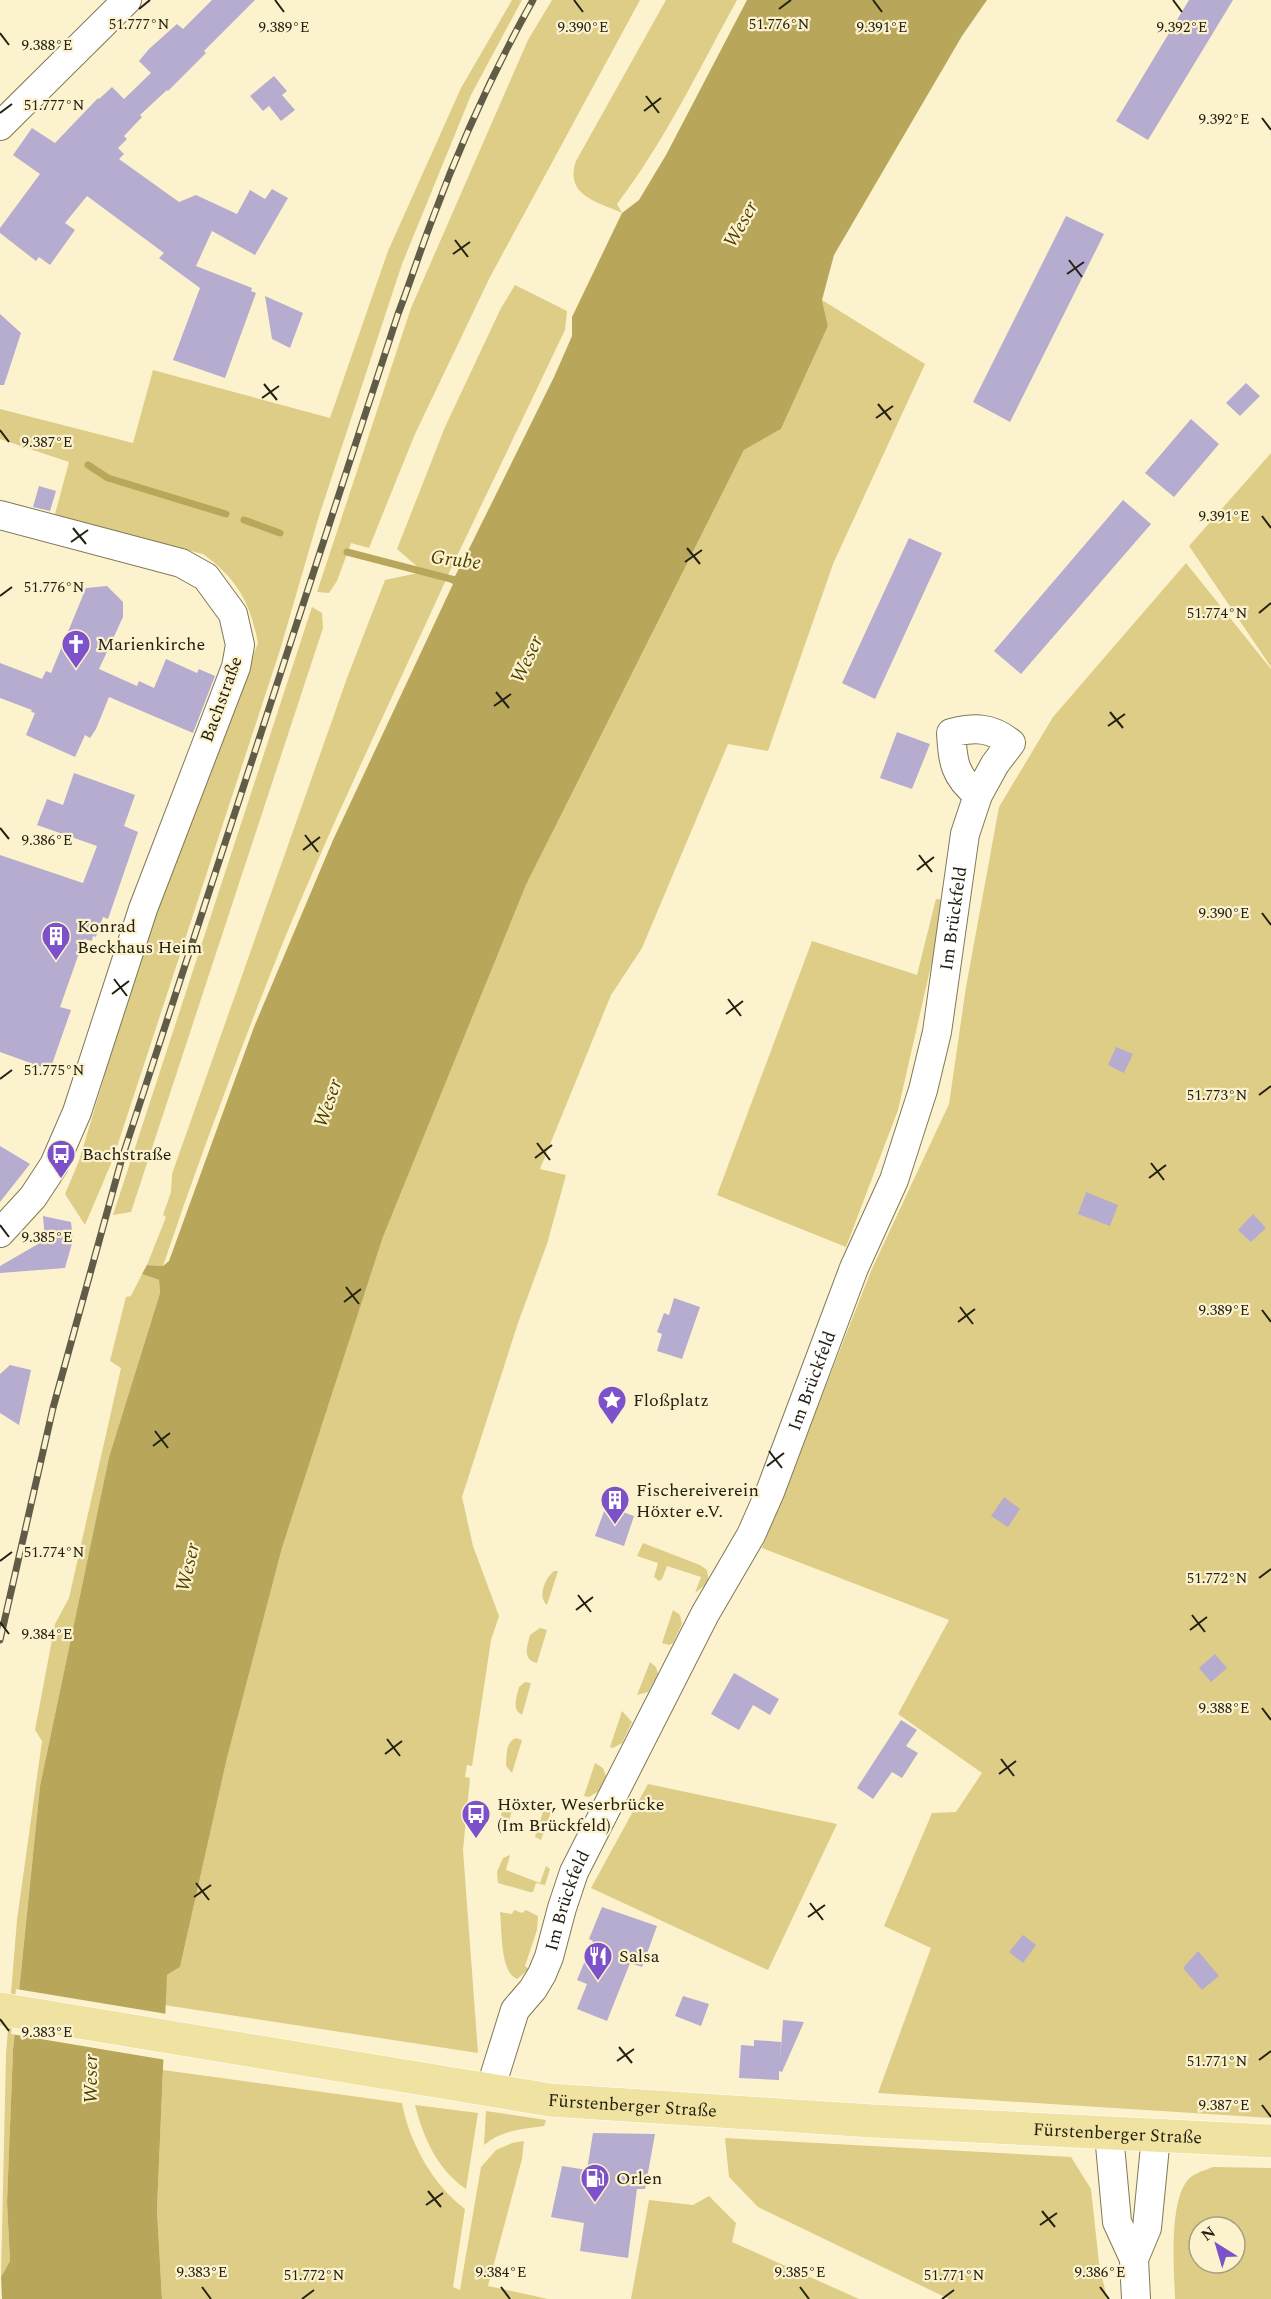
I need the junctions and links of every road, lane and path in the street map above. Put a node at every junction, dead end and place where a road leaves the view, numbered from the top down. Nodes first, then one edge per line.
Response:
1 (128, 0) edge
2 (0, 126) edge
3 (0, 515) edge
4 (978, 795) junction
5 (0, 1233) edge
6 (0, 2009) edge
7 (493, 2090) junction
8 (1109, 2134) junction
9 (1156, 2136) junction
10 (1271, 2141) edge
11 (1134, 2259) junction
12 (1136, 2299) edge

1 - 2 street
3 - 5 street, Bachstraße
4 - 4 street, Im Brückfeld
4 - 7 street, Im Brückfeld
6 - 7 main road, Fürstenberger Straße
7 - 8 main road, Fürstenberger Straße
8 - 9 main road, Fürstenberger Straße
8 - 11 street
9 - 10 main road, Fürstenberger Straße
9 - 11 street
11 - 12 street

